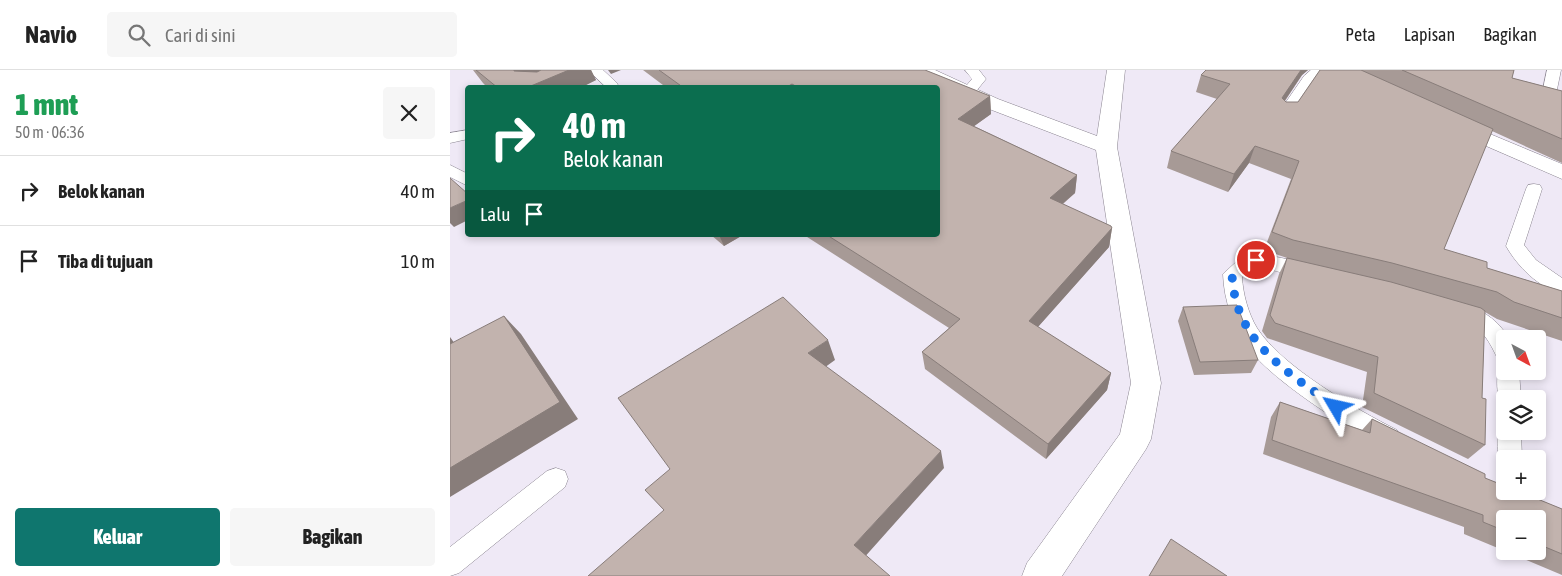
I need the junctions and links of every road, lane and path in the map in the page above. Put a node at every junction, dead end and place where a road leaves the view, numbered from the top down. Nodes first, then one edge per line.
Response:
1 (595, 70) edge
2 (920, 70) edge
3 (972, 70) edge
4 (1116, 70) edge
5 (1319, 70) edge
6 (1554, 70) edge
7 (1562, 72) edge
8 (607, 85) edge
9 (968, 92) junction
10 (1548, 99) edge
11 (1284, 114) edge
12 (1438, 117) edge
13 (465, 135) edge
14 (450, 138) edge
15 (1106, 146) junction
16 (450, 170) edge
17 (1562, 172) edge
18 (465, 179) edge
19 (1534, 189) dead end
20 (1332, 277) edge
21 (1562, 288) edge
22 (1442, 306) edge
23 (1496, 334) edge
24 (1410, 448) edge
25 (556, 479) dead end
26 (450, 564) edge
27 (1040, 576) edge

1 - 8 lane
2 - 9 street
3 - 9 lane
4 - 15 street
5 - 11 lane
6 - 7 lane
6 - 10 lane
9 - 15 street
12 - 17 street
13 - 14 lane
15 - 27 street
16 - 18 lane
19 - 21 lane
20 - 24 lane
22 - 23 lane
25 - 26 lane

